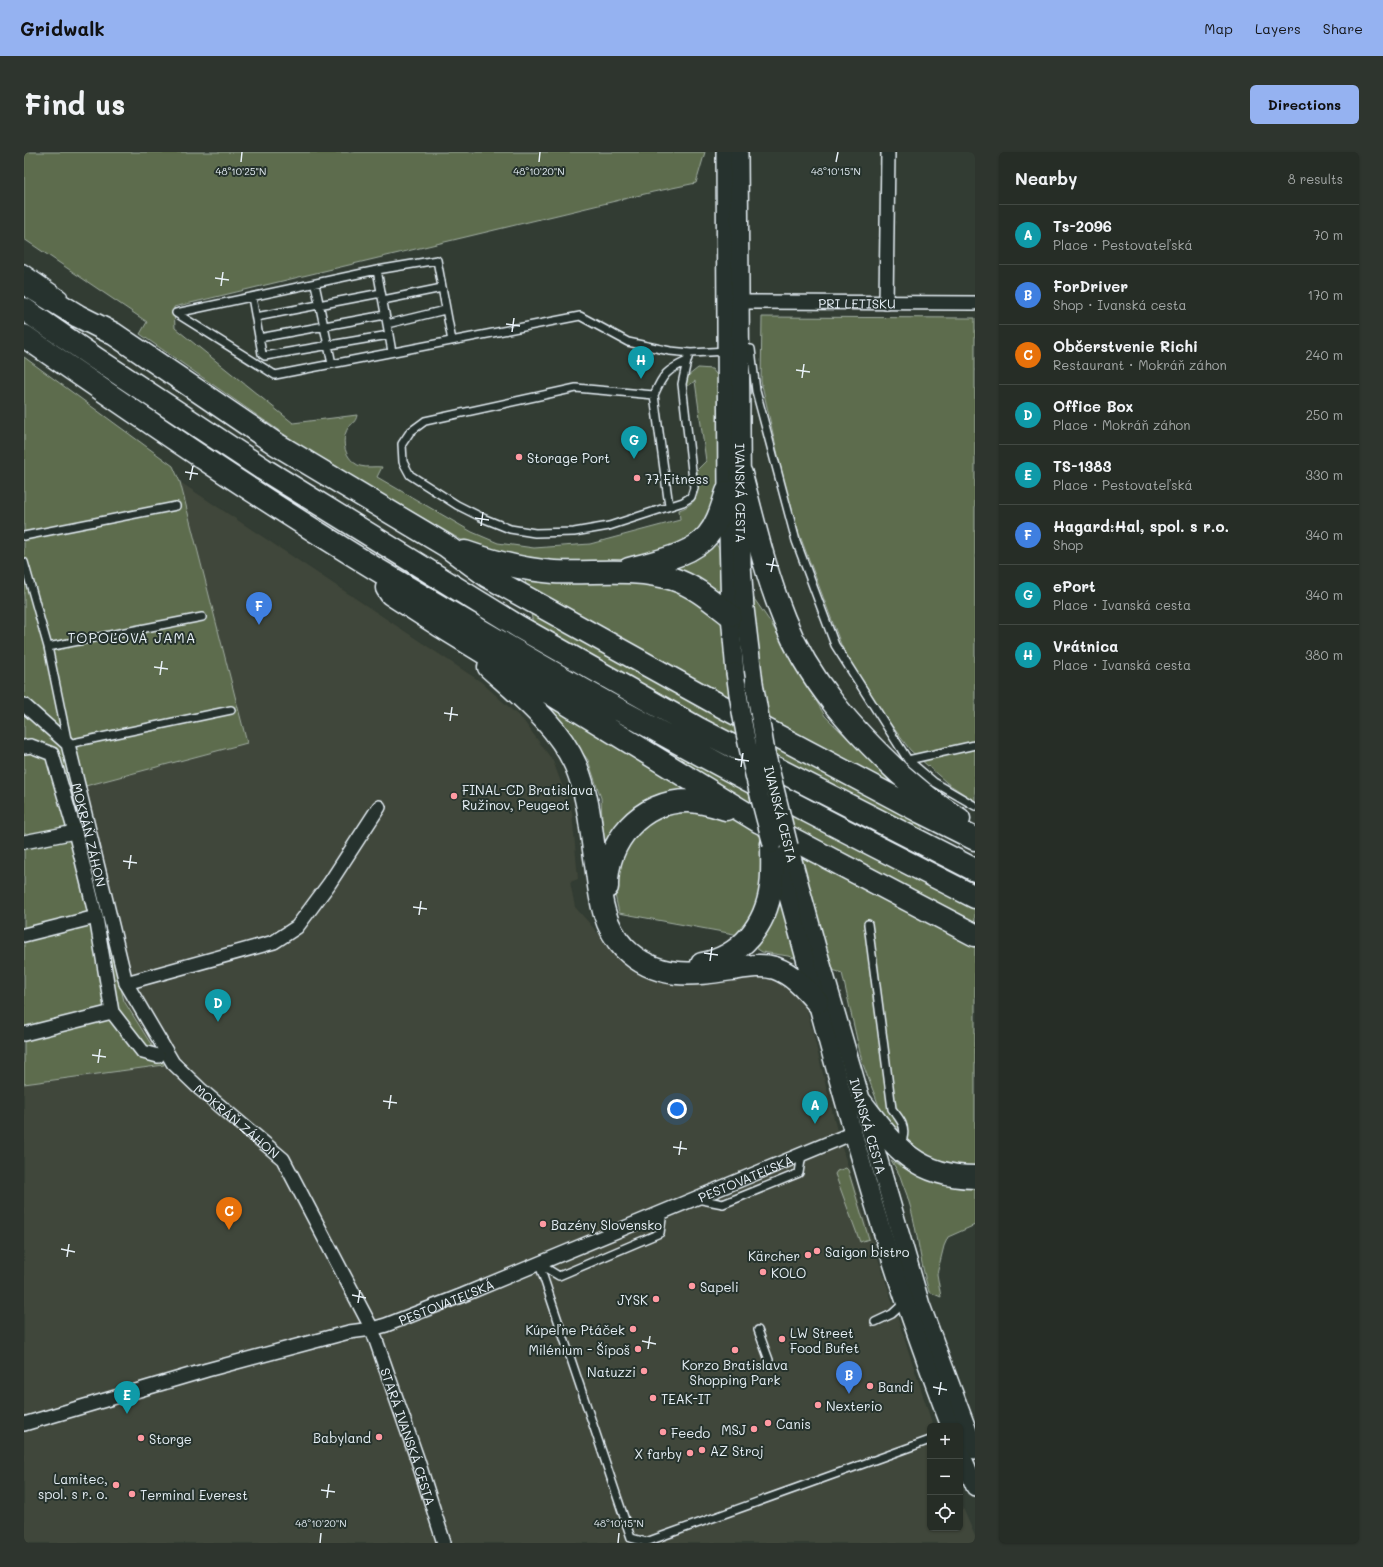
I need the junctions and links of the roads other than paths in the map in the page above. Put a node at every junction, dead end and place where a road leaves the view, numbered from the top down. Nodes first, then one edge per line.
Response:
1 (725, 152) edge
2 (739, 152) edge
3 (888, 152) edge
4 (24, 268) edge
5 (377, 270) junction
6 (24, 283) edge
7 (315, 284) junction
8 (442, 288) junction
9 (252, 297) junction
10 (382, 297) junction
11 (72, 301) dead end
12 (740, 302) junction
13 (886, 302) junction
14 (975, 303) edge
15 (320, 304) junction
16 (24, 308) edge
17 (445, 310) junction
18 (90, 314) dead end
19 (385, 315) junction
20 (256, 317) junction
21 (387, 324) junction
22 (324, 326) junction
23 (114, 334) junction
24 (389, 335) junction
25 (24, 336) edge
26 (259, 338) junction
27 (452, 341) junction
28 (328, 346) junction
29 (733, 350) junction
30 (392, 352) junction
31 (691, 353) junction
32 (687, 360) junction
33 (332, 364) junction
34 (654, 395) junction
35 (741, 474) junction
36 (727, 492) junction
37 (176, 506) dead end
38 (669, 506) junction
39 (24, 536) edge
40 (445, 545) junction
41 (24, 562) edge
42 (374, 567) junction
43 (619, 571) junction
44 (730, 616) junction
45 (202, 617) dead end
46 (439, 625) junction
47 (748, 644) junction
48 (48, 647) junction
49 (24, 705) edge
50 (231, 710) dead end
51 (68, 744) junction
52 (975, 745) edge
53 (24, 747) edge
54 (908, 760) junction
55 (975, 806) edge
56 (379, 807) dead end
57 (760, 822) junction
58 (975, 829) edge
59 (75, 832) junction
60 (975, 839) edge
61 (24, 842) edge
62 (772, 844) junction
63 (975, 870) edge
64 (975, 897) edge
65 (607, 910) junction
66 (96, 917) junction
67 (868, 924) dead end
68 (975, 935) edge
69 (24, 936) edge
70 (126, 983) junction
71 (817, 1002) junction
72 (112, 1012) junction
73 (24, 1034) edge
74 (164, 1058) junction
75 (862, 1104) junction
76 (869, 1126) junction
77 (853, 1133) junction
78 (903, 1138) dead end
79 (975, 1177) edge
80 (663, 1212) junction
81 (539, 1264) junction
82 (905, 1302) junction
83 (875, 1322) dead end
84 (372, 1329) junction
85 (758, 1330) dead end
86 (769, 1360) dead end
87 (949, 1423) edge
88 (24, 1424) edge
89 (927, 1441) edge
90 (975, 1450) edge
91 (963, 1458) edge
92 (975, 1488) edge
93 (444, 1543) edge

1 - 29 street, IVANSKÁ CESTA
2 - 12 street, IVANSKÁ CESTA
3 - 13 street
4 - 11 lane
5 - 7 lane
5 - 8 lane
5 - 10 lane
6 - 23 highway
7 - 9 lane
7 - 15 lane
8 - 10 lane
8 - 17 lane
9 - 20 lane
9 - 33 lane
10 - 15 lane
10 - 19 lane
12 - 13 street, PRI LETISKU
12 - 29 street, IVANSKÁ CESTA
13 - 14 street, PRI LETISKU
15 - 20 lane
15 - 22 lane
16 - 63 highway
17 - 21 lane
17 - 27 lane
18 - 23 lane
19 - 21 lane
19 - 22 lane
20 - 26 lane
21 - 24 lane
22 - 26 lane
22 - 28 lane
23 - 40 highway
24 - 28 lane
24 - 30 lane
25 - 42 highway
26 - 28 lane
27 - 30 lane
27 - 31 lane
28 - 33 lane
29 - 31 lane
29 - 35 street, IVANSKÁ CESTA
29 - 36 street, IVANSKÁ CESTA
29 - 54 lane
30 - 33 lane
31 - 32 lane
32 - 34 lane
32 - 38 lane
34 - 38 lane
34 - 38 lane
35 - 47 street, IVANSKÁ CESTA
35 - 58 highway
36 - 43 highway
36 - 44 street, IVANSKÁ CESTA
37 - 39 lane
40 - 43 highway
40 - 60 highway
41 - 48 lane
42 - 46 highway
42 - 64 highway
43 - 44 highway
44 - 47 street
44 - 62 street, IVANSKÁ CESTA, bridge
45 - 48 lane
46 - 57 highway
46 - 65 highway
47 - 75 street, IVANSKÁ CESTA, bridge
48 - 51 lane
49 - 51 street
50 - 51 lane
51 - 70 street, MOKRÁŇ ZÁHON
52 - 54 lane
53 - 59 street
54 - 55 lane
56 - 70 street
57 - 65 highway
57 - 68 highway
59 - 61 street
59 - 66 street
62 - 65 highway
62 - 71 street, IVANSKÁ CESTA
65 - 71 highway
66 - 69 street
66 - 72 street
67 - 78 lane
70 - 74 street, MOKRÁŇ ZÁHON
71 - 77 street, IVANSKÁ CESTA
72 - 73 street
72 - 74 street
74 - 84 street, MOKRÁŇ ZÁHON
75 - 76 street, IVANSKÁ CESTA
75 - 79 highway
76 - 77 street
76 - 90 street, IVANSKÁ CESTA
77 - 80 street, PESTOVATEĽSKÁ
77 - 82 street, IVANSKÁ CESTA
80 - 81 street, PESTOVATEĽSKÁ
80 - 81 lane
81 - 84 street, PESTOVATEĽSKÁ
81 - 89 lane
82 - 83 lane
82 - 87 street, IVANSKÁ CESTA
84 - 88 street, PESTOVATEĽSKÁ
84 - 93 street, STARÁ IVANSKÁ CESTA
85 - 86 lane
91 - 92 street

